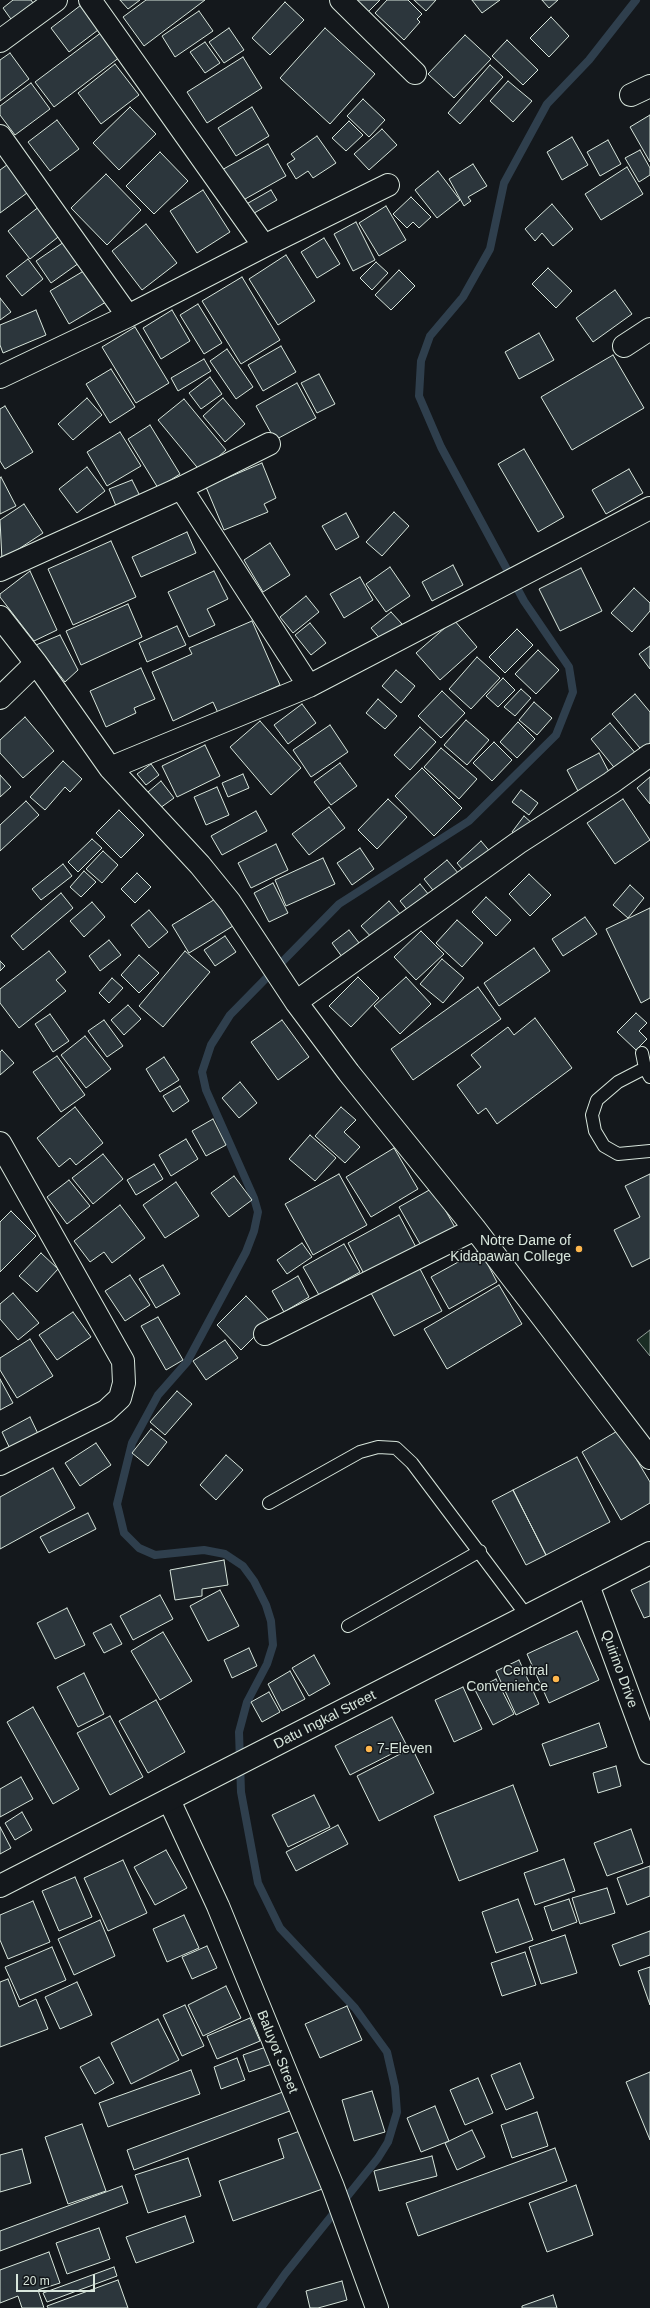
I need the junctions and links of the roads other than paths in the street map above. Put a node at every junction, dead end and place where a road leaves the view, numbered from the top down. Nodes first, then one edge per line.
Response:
1 (56, 0) edge
2 (90, 0) edge
3 (341, 0) edge
4 (0, 41) edge
5 (415, 72) dead end
6 (0, 136) edge
7 (388, 185) dead end
8 (264, 246) junction
9 (128, 316) junction
10 (650, 329) edge
11 (624, 346) dead end
12 (0, 377) edge
13 (269, 444) dead end
14 (181, 488) junction
15 (650, 508) edge
16 (0, 570) edge
17 (0, 617) edge
18 (36, 663) junction
19 (309, 686) junction
20 (0, 698) edge
21 (650, 755) edge
22 (110, 768) junction
23 (291, 993) junction
24 (642, 1053) dead end
25 (647, 1072) edge
26 (0, 1143) edge
27 (650, 1151) edge
28 (475, 1229) junction
29 (265, 1334) dead end
30 (650, 1458) edge
31 (0, 1464) edge
32 (269, 1503) dead end
33 (480, 1551) junction
34 (650, 1553) edge
35 (588, 1585) junction
36 (527, 1616) junction
37 (348, 1626) dead end
38 (650, 1753) edge
39 (169, 1800) junction
40 (0, 1886) edge
41 (377, 2308) edge

1 - 4 street
2 - 8 street
3 - 5 street
6 - 9 street
7 - 8 street
8 - 9 street
9 - 12 street
10 - 11 street
13 - 14 street
14 - 16 street
14 - 19 street
15 - 19 street
17 - 18 street
18 - 20 street
18 - 22 street
19 - 22 street
21 - 23 street
22 - 23 street
23 - 28 street
24 - 25 lane
25 - 27 lane
26 - 31 street
28 - 29 street
28 - 30 street
32 - 33 lane
33 - 36 lane
33 - 37 lane
34 - 35 street, Datu Ingkal Street
35 - 36 street, Datu Ingkal Street
35 - 38 street, Quirino Drive
36 - 39 street, Datu Ingkal Street
39 - 40 street, Datu Ingkal Street
39 - 41 street, Baluyot Street

